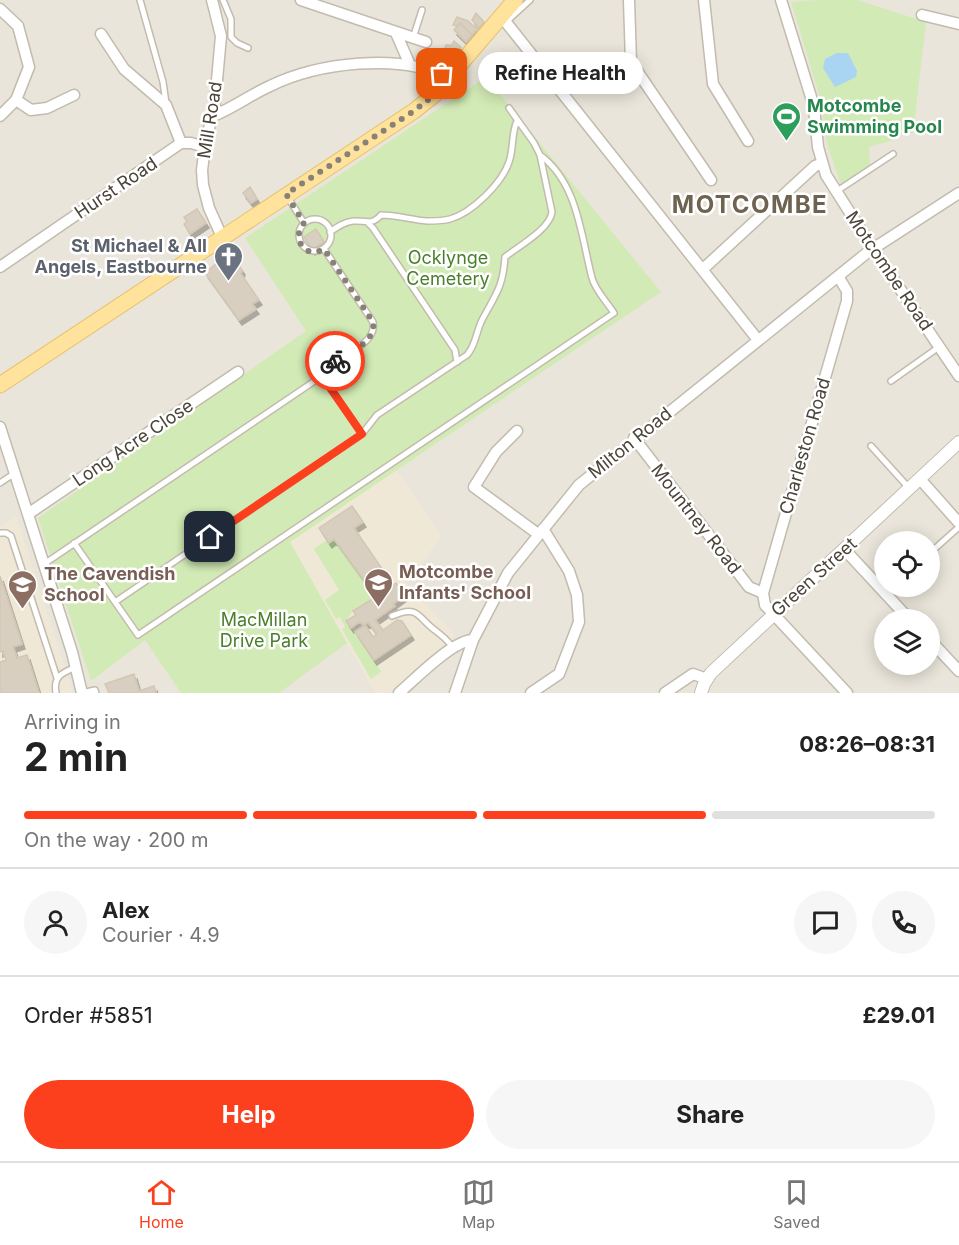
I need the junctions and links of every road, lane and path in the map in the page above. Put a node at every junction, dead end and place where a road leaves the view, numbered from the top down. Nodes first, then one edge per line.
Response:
1 (140, 0) edge
2 (212, 0) edge
3 (223, 0) edge
4 (301, 0) edge
5 (515, 0) edge
6 (530, 0) edge
7 (629, 0) edge
8 (704, 0) edge
9 (781, 0) edge
10 (0, 9) edge
11 (422, 10) dead end
12 (922, 15) dead end
13 (504, 19) junction
14 (959, 24) edge
15 (396, 33) junction
16 (101, 34) dead end
17 (413, 38) junction
18 (426, 42) dead end
19 (248, 48) dead end
20 (410, 65) junction
21 (449, 78) junction
22 (74, 95) dead end
23 (16, 100) junction
24 (167, 107) junction
25 (509, 108) dead end
26 (0, 116) edge
27 (213, 116) junction
28 (517, 121) junction
29 (748, 141) dead end
30 (181, 143) junction
31 (205, 147) junction
32 (893, 154) dead end
33 (540, 155) junction
34 (821, 164) junction
35 (711, 180) dead end
36 (836, 192) junction
37 (959, 193) edge
38 (286, 194) junction
39 (304, 223) junction
40 (368, 223) junction
41 (330, 232) junction
42 (222, 237) junction
43 (324, 249) junction
44 (873, 249) junction
45 (0, 267) edge
46 (703, 269) junction
47 (838, 276) junction
48 (758, 340) junction
49 (939, 347) junction
50 (457, 362) junction
51 (238, 372) dead end
52 (322, 376) junction
53 (959, 376) edge
54 (891, 381) dead end
55 (0, 385) edge
56 (0, 427) edge
57 (516, 431) dead end
58 (362, 434) junction
59 (634, 438) junction
60 (959, 442) edge
61 (871, 446) dead end
62 (15, 473) junction
63 (920, 478) junction
64 (0, 483) edge
65 (909, 488) junction
66 (28, 514) junction
67 (959, 525) edge
68 (540, 532) junction
69 (0, 533) edge
70 (74, 543) junction
71 (940, 543) edge
72 (845, 550) junction
73 (44, 564) junction
74 (874, 576) edge
75 (763, 593) junction
76 (115, 602) junction
77 (773, 614) junction
78 (393, 616) dead end
79 (473, 640) junction
80 (453, 647) junction
81 (940, 651) edge
82 (76, 667) junction
83 (959, 671) edge
84 (57, 678) junction
85 (706, 687) edge
86 (56, 693) edge
87 (82, 693) edge
88 (96, 693) edge
89 (399, 693) edge
90 (455, 693) edge
91 (531, 693) edge
92 (665, 693) edge
93 (847, 693) edge

1 - 24 lane
2 - 27 street, Mill Road
3 - 19 lane
4 - 15 street
5 - 13 main road
6 - 13 lane
7 - 35 street
8 - 29 street
9 - 34 street, Motcombe Road
10 - 23 street
11 - 17 lane
12 - 14 street
13 - 21 main road
13 - 46 street
15 - 17 street
15 - 20 street
16 - 24 street
17 - 18 street
20 - 21 street
20 - 27 street
21 - 38 main road
22 - 23 street
23 - 26 street
24 - 30 street
25 - 28 lane
27 - 31 street, Mill Road
28 - 33 lane
28 - 40 lane
30 - 31 street
30 - 45 street, Hurst Road
31 - 42 street, Mill Road
32 - 36 lane
33 - 50 lane
33 - 76 lane
34 - 36 street, Motcombe Road
34 - 46 street
36 - 44 street, Motcombe Road
37 - 44 street, Milton Road
38 - 39 lane
38 - 42 main road
39 - 41 lane
39 - 43 lane
40 - 41 lane
40 - 50 lane
41 - 43 lane
42 - 55 main road
43 - 52 lane
44 - 47 street, Milton Road
44 - 49 street, Motcombe Road
46 - 48 street
47 - 48 street, Milton Road
47 - 75 street, Charleston Road
48 - 59 street, Milton Road
49 - 53 street, Motcombe Road
49 - 54 lane
50 - 58 lane
51 - 66 street, Long Acre Close
52 - 58 lane
52 - 70 lane
56 - 62 street
57 - 68 street
58 - 76 lane
59 - 68 street, Milton Road
59 - 75 street, Mountney Road
60 - 63 street, Green Street
61 - 65 lane
62 - 64 lane
62 - 66 street
63 - 65 street, Green Street
63 - 67 street
65 - 72 street, Green Street
66 - 73 street
67 - 71 lane
68 - 79 street, Milton Road
68 - 91 street
69 - 84 lane
70 - 73 lane
70 - 76 lane
72 - 74 street
72 - 77 street, Green Street
73 - 82 street
75 - 77 street
77 - 85 street, Green Street
77 - 93 street
78 - 80 lane
79 - 80 street
79 - 90 street, Milton Road
80 - 89 street
81 - 83 street
82 - 84 lane
82 - 87 street
84 - 86 lane
85 - 92 street
87 - 88 lane

